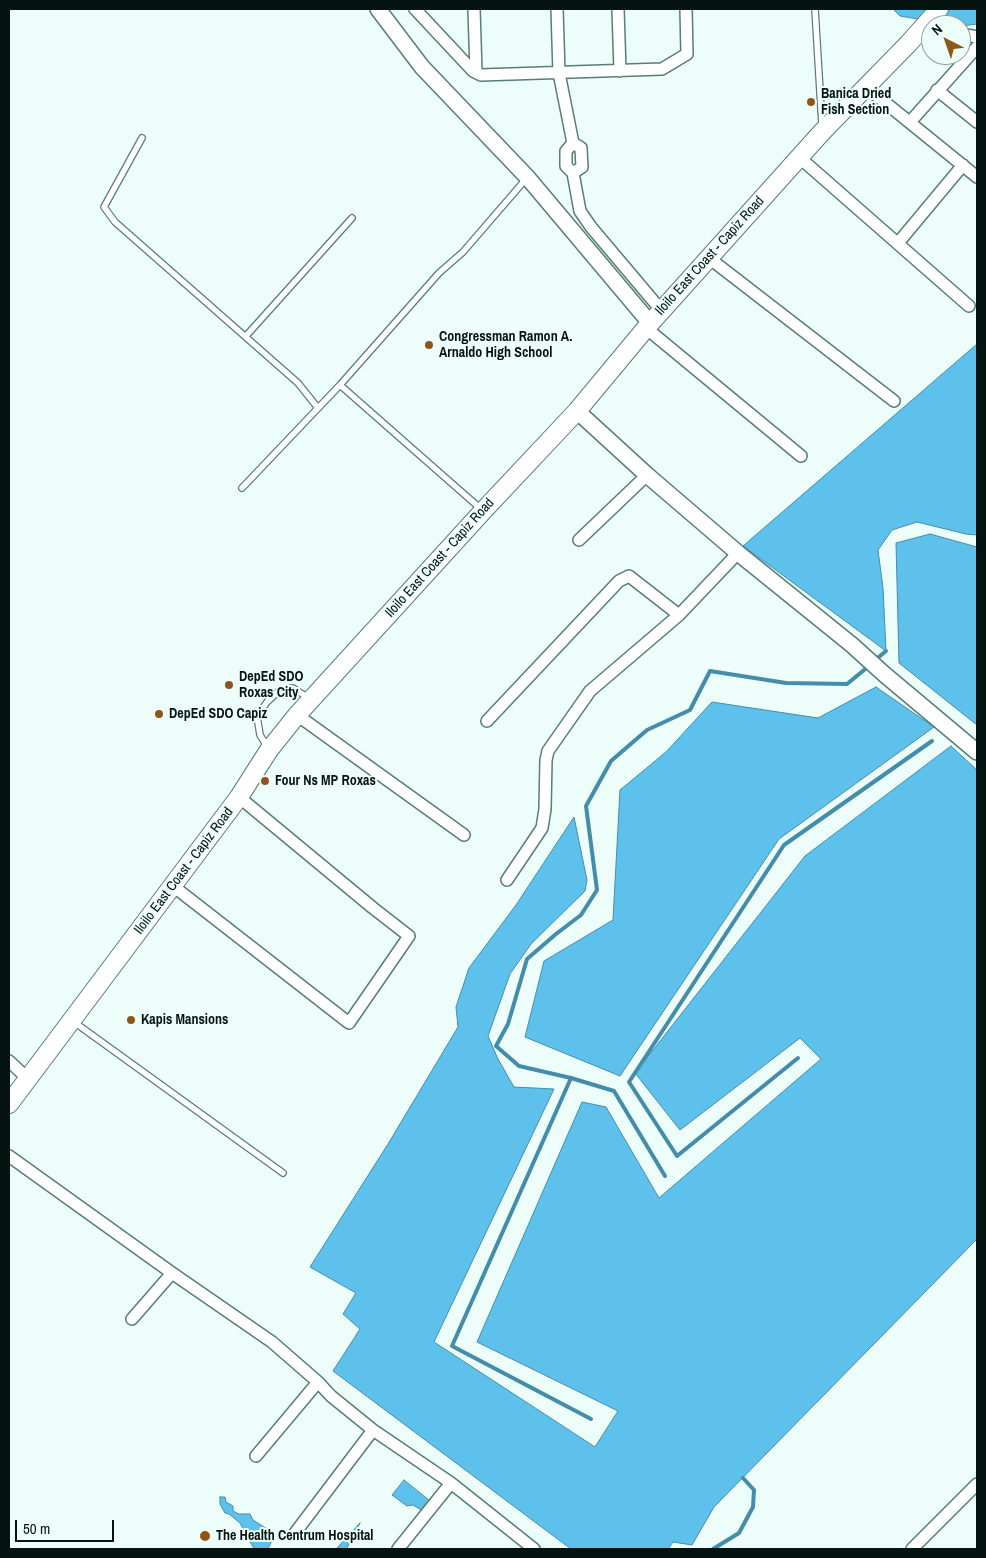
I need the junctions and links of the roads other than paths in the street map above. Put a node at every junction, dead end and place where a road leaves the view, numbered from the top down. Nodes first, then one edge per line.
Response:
1 (378, 9) edge
2 (416, 9) edge
3 (474, 9) edge
4 (557, 9) edge
5 (618, 9) edge
6 (686, 9) edge
7 (815, 9) edge
8 (939, 9) edge
9 (960, 65) edge
10 (620, 71) junction
11 (476, 72) junction
12 (559, 73) junction
13 (866, 87) junction
14 (937, 90) junction
15 (910, 122) junction
16 (977, 122) edge
17 (822, 132) junction
18 (142, 138) dead end
19 (800, 158) junction
20 (963, 165) junction
21 (977, 177) edge
22 (528, 178) junction
23 (352, 218) dead end
24 (898, 243) junction
25 (708, 258) junction
26 (969, 306) dead end
27 (652, 320) junction
28 (246, 336) junction
29 (340, 385) junction
30 (894, 402) dead end
31 (318, 408) junction
32 (577, 411) junction
33 (800, 456) dead end
34 (647, 475) junction
35 (242, 488) dead end
36 (483, 511) junction
37 (579, 540) dead end
38 (738, 552) junction
39 (679, 615) junction
40 (311, 700) junction
41 (297, 715) junction
42 (488, 720) dead end
43 (269, 750) junction
44 (977, 752) edge
45 (239, 798) junction
46 (464, 835) dead end
47 (507, 880) dead end
48 (173, 886) junction
49 (73, 1020) junction
50 (9, 1061) edge
51 (28, 1079) junction
52 (9, 1104) edge
53 (9, 1156) edge
54 (283, 1173) dead end
55 (172, 1273) junction
56 (132, 1319) dead end
57 (318, 1382) junction
58 (373, 1430) junction
59 (256, 1456) dead end
60 (451, 1483) junction
61 (977, 1484) edge
62 (295, 1533) dead end
63 (398, 1549) edge
64 (534, 1549) edge
65 (912, 1549) edge

1 - 22 main road
2 - 11 street
3 - 11 street
4 - 12 street
5 - 10 street
6 - 10 street
7 - 17 lane
8 - 13 main road, Iloilo East Coast - Capiz Road
9 - 14 street
10 - 12 street
11 - 12 street
12 - 27 street
13 - 15 street
13 - 17 main road, Iloilo East Coast - Capiz Road
14 - 15 street
14 - 16 street
15 - 20 street
17 - 19 main road, Iloilo East Coast - Capiz Road
18 - 28 lane
19 - 24 street
19 - 25 main road, Iloilo East Coast - Capiz Road
20 - 21 street
20 - 24 street
22 - 27 main road
22 - 29 lane
23 - 28 lane
24 - 26 street
25 - 27 main road, Iloilo East Coast - Capiz Road
25 - 30 street
27 - 32 main road, Iloilo East Coast - Capiz Road
27 - 33 street
28 - 31 lane
29 - 31 lane
29 - 36 lane
31 - 35 lane
32 - 34 main road
32 - 36 main road, Iloilo East Coast - Capiz Road
34 - 37 street
34 - 38 main road
36 - 40 main road, Iloilo East Coast - Capiz Road
38 - 39 street
38 - 44 main road
39 - 42 street
39 - 47 street
40 - 41 main road, Iloilo East Coast - Capiz Road
40 - 43 lane
41 - 43 main road, Iloilo East Coast - Capiz Road
41 - 46 street
43 - 45 main road, Iloilo East Coast - Capiz Road
45 - 48 main road, Iloilo East Coast - Capiz Road
45 - 48 street
48 - 49 main road, Iloilo East Coast - Capiz Road
49 - 51 main road, Iloilo East Coast - Capiz Road
49 - 54 lane
50 - 51 street
51 - 52 main road, Iloilo East Coast - Capiz Road
53 - 55 street
55 - 56 street
55 - 57 street
57 - 58 street
57 - 59 street
58 - 60 street
58 - 62 street
60 - 63 street
60 - 64 street
61 - 65 street

